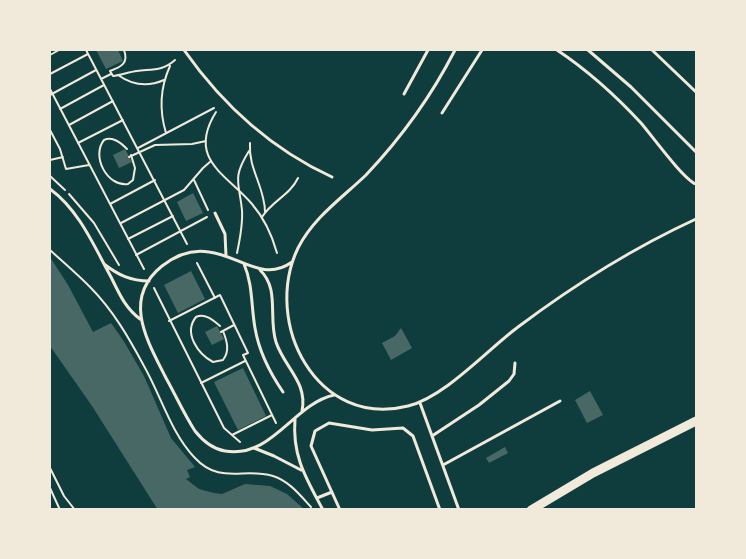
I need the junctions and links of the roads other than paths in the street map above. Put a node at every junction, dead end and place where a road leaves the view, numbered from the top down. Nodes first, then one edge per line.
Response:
1 (184, 50) edge
2 (428, 50) edge
3 (455, 50) edge
4 (482, 50) edge
5 (557, 50) edge
6 (588, 50) edge
7 (652, 50) edge
8 (696, 92) edge
9 (404, 94) dead end
10 (442, 113) dead end
11 (696, 152) edge
12 (332, 177) dead end
13 (696, 184) edge
14 (50, 189) edge
15 (215, 213) dead end
16 (696, 219) edge
17 (226, 256) junction
18 (293, 260) junction
19 (103, 263) junction
20 (244, 264) junction
21 (259, 270) junction
22 (149, 281) junction
23 (140, 320) junction
24 (515, 363) dead end
25 (283, 392) dead end
26 (336, 395) junction
27 (560, 401) dead end
28 (420, 403) junction
29 (302, 412) junction
30 (295, 419) junction
31 (696, 421) edge
32 (432, 436) junction
33 (254, 448) junction
34 (443, 465) junction
35 (302, 471) junction
36 (332, 492) junction
37 (317, 498) junction
38 (323, 510) edge
39 (340, 510) edge
40 (440, 510) edge
41 (459, 510) edge
42 (531, 510) edge

1 - 12 lane
2 - 9 lane
3 - 18 lane
4 - 10 lane
5 - 13 lane
6 - 11 lane
7 - 8 lane
14 - 19 lane
15 - 17 lane
16 - 28 lane
17 - 20 lane
17 - 22 lane
18 - 21 lane
18 - 26 lane
19 - 22 lane
19 - 23 lane
20 - 21 lane
20 - 25 lane
21 - 29 lane
22 - 23 lane
23 - 33 lane
24 - 32 lane
26 - 28 lane
26 - 29 lane
27 - 34 lane
28 - 32 lane
29 - 30 lane
30 - 33 lane
30 - 35 lane
31 - 42 main road
32 - 34 lane
33 - 35 lane
34 - 41 lane
35 - 37 lane
36 - 37 lane
36 - 39 lane
36 - 40 lane
37 - 38 lane

